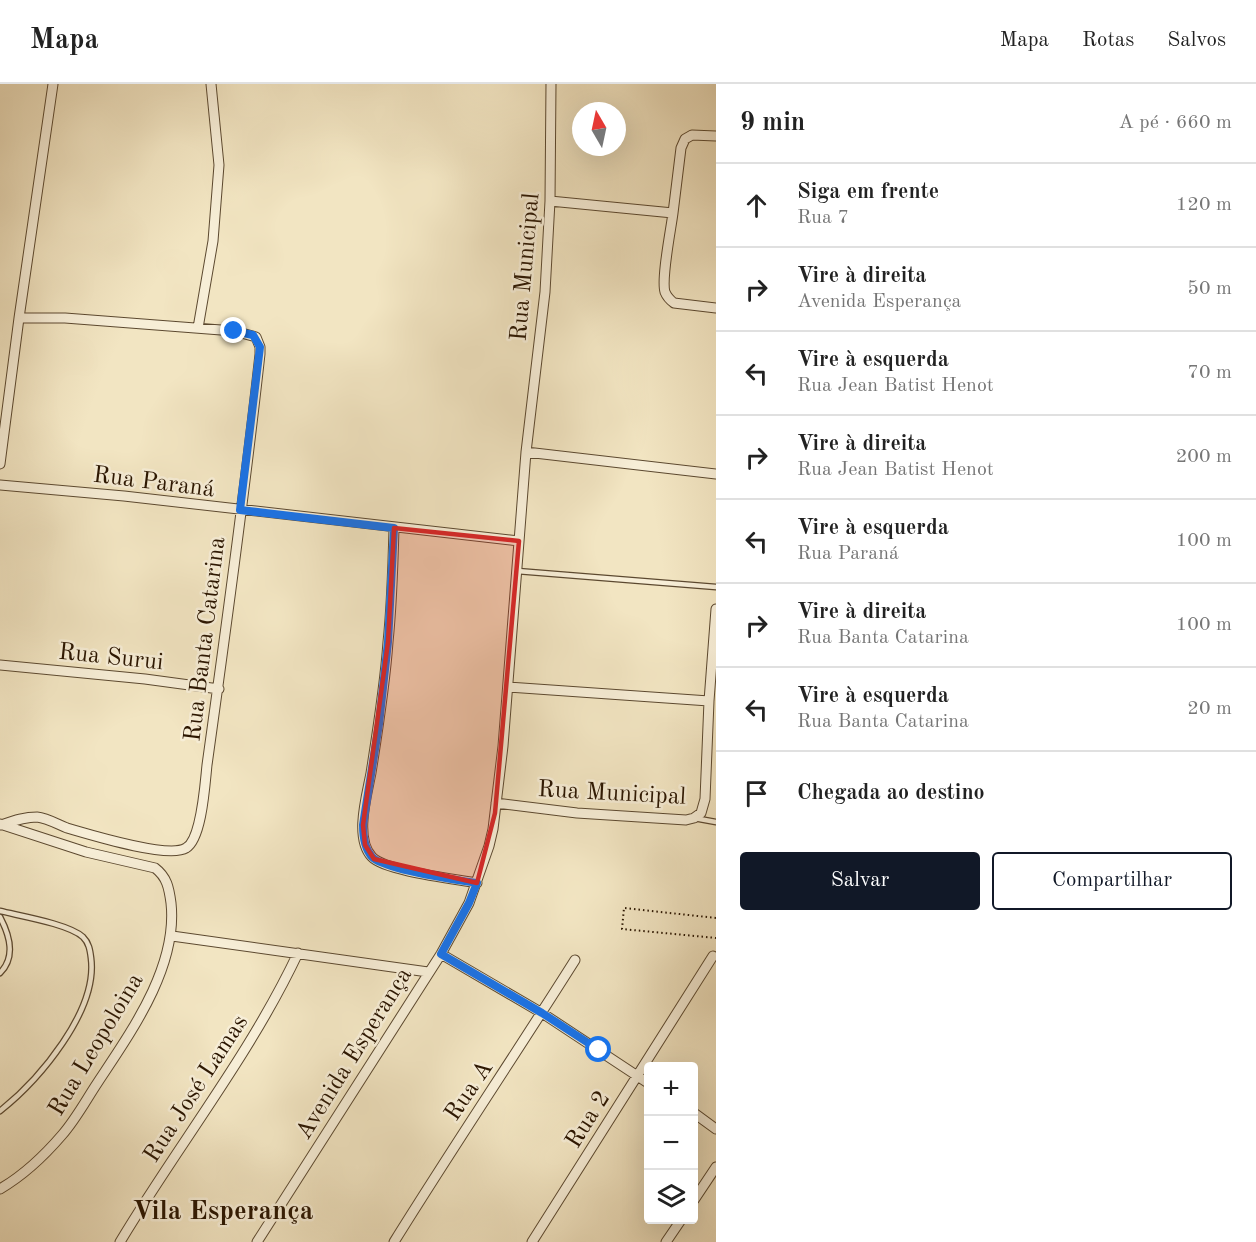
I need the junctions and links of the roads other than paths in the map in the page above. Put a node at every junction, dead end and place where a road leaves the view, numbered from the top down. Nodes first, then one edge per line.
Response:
1 (53, 84) edge
2 (212, 84) edge
3 (551, 84) edge
4 (716, 136) edge
5 (550, 201) junction
6 (673, 213) junction
7 (716, 308) edge
8 (19, 318) junction
9 (198, 328) junction
10 (526, 452) junction
11 (0, 464) edge
12 (716, 474) edge
13 (0, 484) edge
14 (240, 510) junction
15 (394, 528) junction
16 (519, 541) junction
17 (517, 571) junction
18 (716, 587) edge
19 (716, 609) edge
20 (0, 665) edge
21 (508, 687) junction
22 (219, 689) junction
23 (709, 701) junction
24 (496, 803) junction
25 (694, 818) junction
26 (716, 822) edge
27 (1, 824) edge
28 (477, 883) junction
29 (0, 911) edge
30 (0, 917) edge
31 (171, 936) junction
32 (298, 953) junction
33 (441, 954) junction
34 (713, 956) dead end
35 (575, 960) dead end
36 (429, 972) junction
37 (0, 973) edge
38 (542, 1013) junction
39 (638, 1076) junction
40 (644, 1080) edge
41 (0, 1111) edge
42 (697, 1116) edge
43 (716, 1129) edge
44 (716, 1167) edge
45 (0, 1189) edge
46 (698, 1193) edge
47 (678, 1224) edge
48 (120, 1242) edge
49 (257, 1242) edge
50 (394, 1242) edge
51 (532, 1242) edge
52 (666, 1242) edge

1 - 8 street
2 - 9 street
3 - 5 street, Rua Municipal
4 - 6 street
5 - 6 street
5 - 10 street, Rua Municipal
6 - 7 street
8 - 9 street, Rua Banta Catarina
8 - 11 street
9 - 14 street, Rua Banta Catarina
10 - 12 street
10 - 16 street, Rua Municipal
13 - 14 street, Rua Paraná
14 - 15 street, Rua Paraná
14 - 22 street, Rua Banta Catarina
15 - 16 street, Rua Paraná
15 - 28 street
16 - 17 street, Rua Municipal
17 - 18 lane
17 - 21 street, Rua Municipal
19 - 23 street, Rua Municipal
20 - 22 street, Rua Surui
21 - 23 street
21 - 24 street, Rua Municipal
22 - 27 street, Rua Banta Catarina
23 - 25 street, Rua Municipal
24 - 25 street, Rua Municipal
24 - 28 street, Rua Municipal
25 - 26 lane
27 - 31 street, Rua Leopoloina
28 - 33 street, Avenida Esperança
29 - 41 lane
30 - 37 lane
31 - 32 street
31 - 45 street, Rua Leopoloina
32 - 36 street
32 - 48 street, Rua José Lamas
33 - 36 street, Avenida Esperança
33 - 38 street
34 - 39 street, Rua 2
35 - 38 street, Rua A
36 - 49 street, Avenida Esperança
38 - 39 street
38 - 50 street, Rua A
39 - 40 street
39 - 51 street, Rua 2
42 - 43 street
44 - 46 street
47 - 52 street

